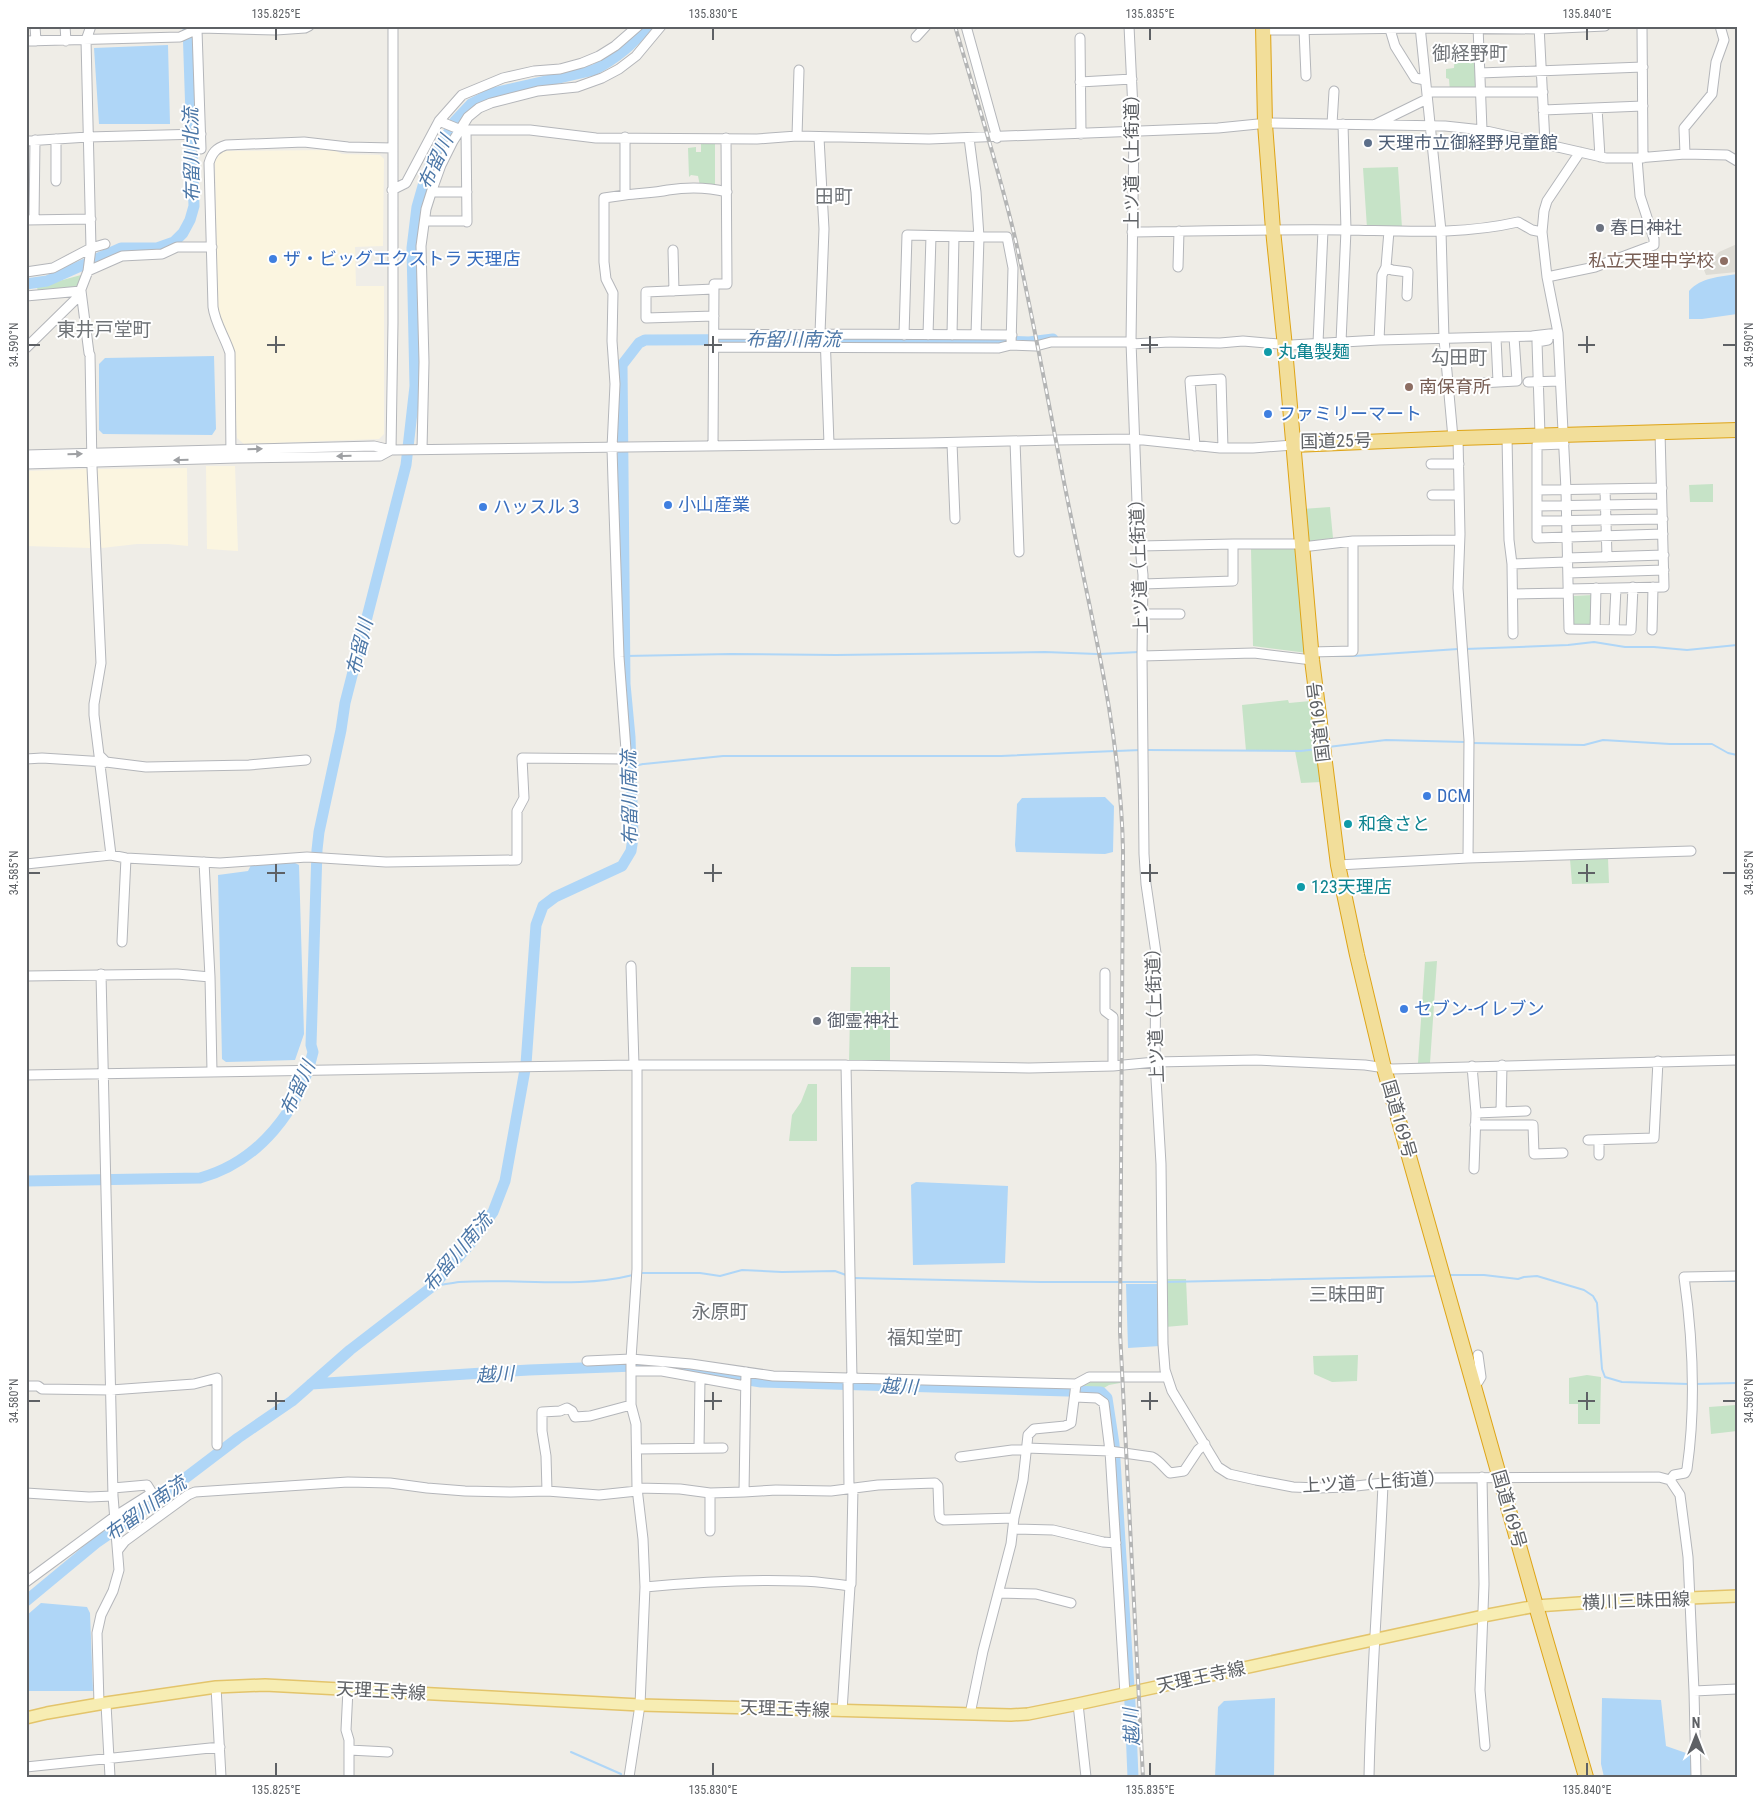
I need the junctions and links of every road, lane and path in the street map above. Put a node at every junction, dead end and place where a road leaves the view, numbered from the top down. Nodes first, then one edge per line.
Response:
1 (35, 26) edge
2 (65, 26) edge
3 (91, 26) edge
4 (309, 26) edge
5 (392, 26) edge
6 (638, 26) edge
7 (661, 26) edge
8 (926, 26) edge
9 (966, 26) edge
10 (1129, 26) edge
11 (1605, 26) edge
12 (1642, 26) edge
13 (1720, 26) edge
14 (1262, 27) edge
15 (1420, 27) edge
16 (1389, 28) edge
17 (1478, 28) edge
18 (1539, 28) edge
19 (198, 29) edge
20 (1304, 30) junction
21 (916, 37) dead end
22 (1080, 38) dead end
23 (86, 40) junction
24 (31, 41) edge
25 (66, 41) junction
26 (1643, 68) junction
27 (799, 70) dead end
28 (1542, 72) junction
29 (1480, 73) junction
30 (1306, 76) dead end
31 (1132, 79) junction
32 (1425, 80) junction
33 (1080, 82) junction
34 (1334, 91) dead end
35 (1481, 92) junction
36 (1543, 92) junction
37 (1427, 95) junction
38 (1643, 106) junction
39 (1597, 108) junction
40 (1543, 110) junction
41 (441, 122) junction
42 (1265, 124) junction
43 (1332, 124) junction
44 (1343, 124) junction
45 (1375, 125) junction
46 (1431, 127) junction
47 (462, 130) junction
48 (1482, 130) junction
49 (1134, 131) junction
50 (201, 134) junction
51 (1081, 134) junction
52 (797, 136) junction
53 (88, 137) junction
54 (625, 137) junction
55 (726, 138) junction
56 (819, 138) junction
57 (969, 138) junction
58 (997, 138) junction
59 (56, 139) junction
60 (30, 140) edge
61 (1545, 143) junction
62 (392, 148) junction
63 (202, 149) dead end
64 (1580, 152) junction
65 (1685, 154) junction
66 (1600, 157) junction
67 (1640, 158) junction
68 (1737, 161) edge
69 (56, 181) dead end
70 (392, 190) junction
71 (432, 192) junction
72 (467, 192) junction
73 (726, 192) junction
74 (625, 195) junction
75 (91, 219) junction
76 (30, 220) edge
77 (424, 221) junction
78 (1273, 230) junction
79 (1323, 230) junction
80 (1346, 230) junction
81 (1179, 231) junction
82 (1389, 231) junction
83 (1441, 231) junction
84 (1132, 232) junction
85 (1542, 232) junction
86 (931, 236) junction
87 (954, 236) junction
88 (979, 236) junction
89 (105, 244) dead end
90 (212, 246) junction
91 (672, 250) dead end
92 (90, 251) junction
93 (1178, 267) dead end
94 (1386, 267) junction
95 (88, 269) junction
96 (26, 272) edge
97 (1547, 277) junction
98 (714, 288) junction
99 (674, 290) junction
100 (81, 292) junction
101 (26, 296) edge
102 (1407, 296) dead end
103 (714, 316) junction
104 (823, 333) junction
105 (714, 334) junction
106 (904, 335) junction
107 (928, 335) junction
108 (952, 335) junction
109 (976, 335) junction
110 (1012, 335) junction
111 (1558, 336) junction
112 (1514, 337) junction
113 (1496, 338) junction
114 (1444, 339) junction
115 (1379, 340) junction
116 (1340, 342) junction
117 (1131, 343) junction
118 (1318, 343) junction
119 (1284, 344) junction
120 (1011, 345) junction
121 (714, 347) junction
122 (825, 347) junction
123 (26, 348) edge
124 (1560, 381) junction
125 (1498, 382) junction
126 (1528, 382) dead end
127 (1538, 382) junction
128 (1448, 385) junction
129 (1737, 430) edge
130 (1660, 432) junction
131 (1540, 436) junction
132 (1507, 437) junction
133 (1456, 438) junction
134 (1134, 439) junction
135 (1563, 439) junction
136 (1015, 441) junction
137 (952, 442) junction
138 (829, 444) junction
139 (1293, 444) junction
140 (713, 446) junction
141 (1195, 446) junction
142 (614, 447) junction
143 (1223, 448) junction
144 (420, 449) junction
145 (393, 450) junction
146 (231, 454) junction
147 (26, 455) edge
148 (92, 457) junction
149 (26, 464) edge
150 (1431, 464) dead end
151 (1459, 464) junction
152 (1662, 488) junction
153 (1605, 489) junction
154 (1537, 490) junction
155 (1566, 490) junction
156 (1432, 495) dead end
157 (1459, 495) junction
158 (1662, 504) junction
159 (1606, 505) junction
160 (1537, 506) junction
161 (1566, 506) junction
162 (955, 518) dead end
163 (1663, 519) junction
164 (1606, 520) junction
165 (1566, 521) junction
166 (1537, 522) junction
167 (1663, 534) junction
168 (1606, 536) junction
169 (1567, 537) junction
170 (1459, 540) junction
171 (1353, 541) junction
172 (1232, 544) junction
173 (1140, 546) junction
174 (1302, 546) junction
175 (1018, 552) dead end
176 (1664, 555) junction
177 (1609, 557) junction
178 (1567, 560) junction
179 (1512, 564) junction
180 (1664, 570) junction
181 (1612, 571) junction
182 (1568, 573) junction
183 (1143, 584) junction
184 (1633, 587) junction
185 (1653, 587) junction
186 (1596, 588) junction
187 (1614, 588) junction
188 (1568, 591) junction
189 (1513, 594) junction
190 (1142, 614) junction
191 (1180, 614) dead end
192 (1595, 629) junction
193 (1614, 630) junction
194 (1652, 630) dead end
195 (1514, 634) dead end
196 (1142, 656) junction
197 (1312, 656) junction
198 (26, 759) edge
199 (306, 760) dead end
200 (106, 762) junction
201 (1691, 851) dead end
202 (111, 855) junction
203 (126, 858) junction
204 (1468, 858) junction
205 (204, 862) junction
206 (26, 864) edge
207 (1338, 864) junction
208 (122, 942) dead end
209 (631, 966) dead end
210 (1106, 973) dead end
211 (101, 974) junction
212 (26, 976) edge
213 (210, 977) junction
214 (1737, 1060) edge
215 (1658, 1061) junction
216 (1155, 1062) junction
217 (636, 1065) junction
218 (846, 1065) junction
219 (1502, 1065) junction
220 (1113, 1066) junction
221 (1472, 1066) junction
222 (1384, 1068) junction
223 (212, 1071) junction
224 (104, 1073) junction
225 (26, 1075) edge
226 (1526, 1111) dead end
227 (1501, 1112) junction
228 (1476, 1113) junction
229 (1475, 1125) junction
230 (1588, 1140) dead end
231 (1599, 1140) junction
232 (1563, 1153) dead end
233 (1599, 1156) dead end
234 (1474, 1169) dead end
235 (1737, 1276) edge
236 (1478, 1355) dead end
237 (632, 1359) junction
238 (587, 1362) dead end
239 (702, 1366) junction
240 (631, 1371) junction
241 (746, 1372) junction
242 (1167, 1377) junction
243 (701, 1378) junction
244 (850, 1379) junction
245 (1474, 1383) junction
246 (1076, 1384) junction
247 (26, 1386) edge
248 (745, 1386) junction
249 (111, 1390) junction
250 (1075, 1397) junction
251 (631, 1405) junction
252 (1205, 1444) junction
253 (217, 1445) dead end
254 (699, 1448) junction
255 (723, 1448) dead end
256 (637, 1449) junction
257 (1026, 1449) junction
258 (1110, 1451) junction
259 (960, 1457) dead end
260 (1482, 1477) junction
261 (1500, 1477) junction
262 (1670, 1480) junction
263 (1383, 1484) junction
264 (851, 1489) junction
265 (637, 1490) junction
266 (548, 1491) junction
267 (113, 1492) junction
268 (744, 1492) junction
269 (26, 1493) edge
270 (710, 1493) junction
271 (1014, 1518) junction
272 (114, 1519) junction
273 (1014, 1529) junction
274 (710, 1531) dead end
275 (1116, 1543) junction
276 (118, 1547) junction
277 (26, 1582) edge
278 (850, 1586) junction
279 (645, 1588) junction
280 (998, 1593) junction
281 (1737, 1596) edge
282 (1691, 1599) junction
283 (1071, 1603) dead end
284 (1536, 1606) junction
285 (1483, 1616) junction
286 (1374, 1640) junction
287 (216, 1687) junction
288 (1737, 1689) edge
289 (348, 1690) junction
290 (1694, 1691) junction
291 (1129, 1693) junction
292 (103, 1704) junction
293 (1078, 1704) junction
294 (640, 1705) junction
295 (842, 1711) junction
296 (970, 1714) junction
297 (26, 1718) edge
298 (1485, 1746) dead end
299 (220, 1747) junction
300 (349, 1750) junction
301 (388, 1752) dead end
302 (109, 1757) junction
303 (26, 1767) edge
304 (110, 1777) edge
305 (221, 1777) edge
306 (349, 1777) edge
307 (630, 1777) edge
308 (1086, 1777) edge
309 (1368, 1777) edge
310 (1586, 1777) edge
311 (1696, 1777) edge

1 - 24 street
2 - 25 street
3 - 23 street
4 - 19 street
5 - 62 street
6 - 41 street
7 - 47 street
8 - 21 street
9 - 58 street
10 - 31 street, 上ツ道（上街道）
11 - 18 street
12 - 26 street
13 - 65 street
14 - 20 street
14 - 42 highway, 国道25号
15 - 16 street
15 - 17 street
15 - 32 street
16 - 20 street
16 - 32 street
17 - 18 street
17 - 29 street
18 - 28 street
19 - 23 street
19 - 50 street
20 - 30 street
22 - 33 street
23 - 25 street
23 - 53 street
24 - 25 street
26 - 28 street
26 - 38 street
27 - 52 street
28 - 29 street
28 - 36 street
29 - 35 street
31 - 33 street
31 - 49 street, 上ツ道（上街道）
32 - 37 street
33 - 51 street
34 - 43 street
35 - 36 street
35 - 37 street
35 - 48 street
36 - 40 street
37 - 45 street
37 - 46 street
38 - 39 street
38 - 67 street
39 - 40 street
39 - 66 street
40 - 61 street
41 - 47 street
41 - 70 street
42 - 43 street
42 - 49 street
42 - 78 highway, 国道25号
43 - 44 street
44 - 45 street
44 - 80 street
45 - 46 street
46 - 48 street
46 - 83 street
47 - 54 street
47 - 71 street
47 - 72 street
48 - 61 street
49 - 51 street
49 - 84 street, 上ツ道（上街道）
50 - 53 street
50 - 63 street
51 - 58 street
52 - 55 street
52 - 56 street
53 - 59 street
53 - 75 street
54 - 55 street
54 - 74 street
55 - 73 street
56 - 57 street
56 - 104 street
57 - 58 street
57 - 88 street
59 - 60 street
59 - 69 street
60 - 76 street
61 - 64 street
62 - 70 street
62 - 90 street
64 - 66 street
64 - 85 street
65 - 67 street
65 - 68 street
66 - 67 street
67 - 97 street
70 - 145 street
71 - 72 street
71 - 77 street
72 - 77 street
73 - 74 street
73 - 98 street
74 - 142 street
75 - 76 street
75 - 92 street
77 - 144 street
78 - 79 street
78 - 81 street
78 - 119 highway, 国道25号
79 - 80 street
79 - 118 street
80 - 82 street
80 - 116 street
81 - 84 street
81 - 93 street
82 - 83 street
82 - 94 street
83 - 85 street
83 - 114 street
84 - 117 street, 上ツ道（上街道）
85 - 97 street
86 - 87 street
86 - 106 street
86 - 107 street
87 - 88 street
87 - 108 street
88 - 109 street
88 - 110 street
89 - 92 street
90 - 95 street
90 - 146 street
91 - 99 street
92 - 95 street
92 - 96 street
94 - 102 street
94 - 115 street
95 - 100 street
97 - 111 street
98 - 99 street
98 - 103 street
99 - 103 street
100 - 101 street
100 - 123 street
100 - 148 street
103 - 105 street
104 - 105 street
104 - 106 street
104 - 122 street
105 - 121 street
106 - 107 street
107 - 108 street
108 - 109 street
109 - 110 street
110 - 120 street
111 - 112 street
111 - 124 street
111 - 127 street
112 - 113 street
112 - 125 street
113 - 114 street
113 - 125 street
114 - 115 street
114 - 128 street
115 - 116 street
116 - 118 street
117 - 119 street
117 - 120 street
117 - 134 street, 上ツ道（上街道）
118 - 119 street
119 - 139 highway, 国道25号
120 - 122 street
121 - 122 street
121 - 140 street
122 - 138 street
124 - 127 street
124 - 135 street
125 - 128 street
126 - 127 street
127 - 131 street
128 - 133 street
129 - 130 highway, 国道25号
130 - 135 highway, 国道25号
130 - 152 street
131 - 132 highway, 国道25号
131 - 135 highway, 国道25号
132 - 133 highway, 国道25号
132 - 179 street
133 - 139 highway, 国道25号
133 - 151 street
134 - 136 street
134 - 141 street
134 - 173 street, 上ツ道（上街道）
135 - 154 street
135 - 155 street
136 - 137 street
136 - 175 street
137 - 138 street
137 - 162 street
138 - 140 street
139 - 143 street
139 - 174 highway, 国道169号
140 - 142 street
141 - 143 street
141 - 143 street
142 - 144 street
142 - 205 street
144 - 145 street
145 - 146 street
146 - 148 street
147 -> 148 street
148 - 149 street
148 - 200 street
150 - 151 street
151 - 157 street
152 - 153 street
152 - 158 street
153 - 155 street
153 - 159 street
154 - 155 street
154 - 160 street
155 - 161 street
156 - 157 street
157 - 170 street
158 - 159 street
158 - 163 street
159 - 161 street
159 - 164 street
160 - 161 street
160 - 166 street
161 - 165 street
163 - 164 street
163 - 167 street
164 - 165 street
164 - 168 street
165 - 166 street
165 - 169 street
166 - 169 street
167 - 168 street
167 - 176 street
168 - 169 street
168 - 177 street
169 - 178 street
170 - 171 street
170 - 204 street
171 - 174 street
171 - 197 street
172 - 173 street
172 - 174 street
172 - 183 street
173 - 183 street, 上ツ道（上街道）
174 - 197 highway, 国道169号
176 - 177 street
176 - 180 street
177 - 178 street
177 - 181 street
178 - 179 street
178 - 182 street
179 - 189 street
180 - 181 street
180 - 185 street
181 - 182 street
181 - 187 street
182 - 188 street
183 - 190 street, 上ツ道（上街道）
184 - 185 street
184 - 187 street
184 - 193 street
185 - 194 street
186 - 187 street
186 - 188 street
186 - 192 street
187 - 193 street
188 - 189 street
188 - 192 street
189 - 195 street
190 - 191 street
190 - 196 street, 上ツ道（上街道）
192 - 193 street
196 - 197 street
196 - 216 street, 上ツ道（上街道）
197 - 207 highway, 国道169号
198 - 200 street
199 - 200 street
200 - 202 street
201 - 204 street
202 - 203 street
202 - 206 street
203 - 205 street
203 - 208 street
204 - 207 street
205 - 213 street
207 - 222 highway, 国道169号
209 - 217 street
210 - 220 street
211 - 212 street
211 - 213 street
211 - 224 street
213 - 223 street
214 - 215 street
215 - 219 street
215 - 231 street
216 - 220 street
216 - 222 street
216 - 242 street, 上ツ道（上街道）
217 - 218 street
217 - 223 street
217 - 237 street
218 - 220 street
218 - 244 street
219 - 221 street
219 - 227 street
221 - 222 street
221 - 228 street
222 - 245 highway, 国道169号
223 - 224 street
224 - 225 street
224 - 249 street
226 - 227 street
227 - 228 street
228 - 229 street
229 - 232 street
229 - 234 street
230 - 231 street
231 - 233 street
235 - 262 street
236 - 245 street
237 - 238 street
237 - 239 street
237 - 240 street
239 - 241 street
239 - 243 street
240 - 243 street
240 - 251 street
241 - 244 street
241 - 248 street
242 - 246 street
242 - 252 street, 上ツ道（上街道）
243 - 248 street
243 - 254 street
244 - 246 street
244 - 264 street
245 - 261 highway, 国道169号
246 - 250 street
247 - 249 street
248 - 268 street
249 - 253 street
249 - 267 street
250 - 257 street
250 - 258 street
251 - 256 street
251 - 266 street
252 - 258 street
252 - 263 street, 上ツ道（上街道）
254 - 255 street
254 - 256 street
256 - 265 street
257 - 258 street
257 - 259 street
257 - 271 street
258 - 275 street
260 - 261 street, 上ツ道（上街道）
260 - 263 street, 上ツ道（上街道）
260 - 285 street
261 - 262 street, 上ツ道（上街道）
261 - 284 highway, 国道169号
262 - 282 street
263 - 286 street
264 - 268 street
264 - 271 street
264 - 278 street
265 - 266 street
265 - 270 street
265 - 279 street
266 - 276 street
267 - 269 street
267 - 272 street
267 - 272 street
268 - 270 street
270 - 274 street
271 - 273 street
272 - 276 street
272 - 277 street
273 - 275 street
273 - 280 street
275 - 291 street
276 - 292 street
278 - 279 street
278 - 295 street
279 - 294 street
280 - 283 street
280 - 296 street
281 - 282 main road, 横川三昧田線
282 - 284 main road, 横川三昧田線
282 - 290 street
284 - 285 main road, 天理王寺線
284 - 310 highway, 国道169号
285 - 286 main road, 天理王寺線
285 - 298 street
286 - 291 main road, 天理王寺線
286 - 309 street
287 - 289 main road, 天理王寺線
287 - 292 main road, 天理王寺線
287 - 299 street
288 - 290 street
289 - 294 main road, 天理王寺線
289 - 300 street
290 - 311 street
291 - 293 main road, 天理王寺線
292 - 297 main road, 天理王寺線
292 - 302 street
293 - 296 main road, 天理王寺線
293 - 308 street
294 - 295 main road, 天理王寺線
294 - 307 street
295 - 296 main road, 天理王寺線
299 - 302 street
299 - 305 street
300 - 301 street
300 - 306 street
302 - 303 street
302 - 304 street

